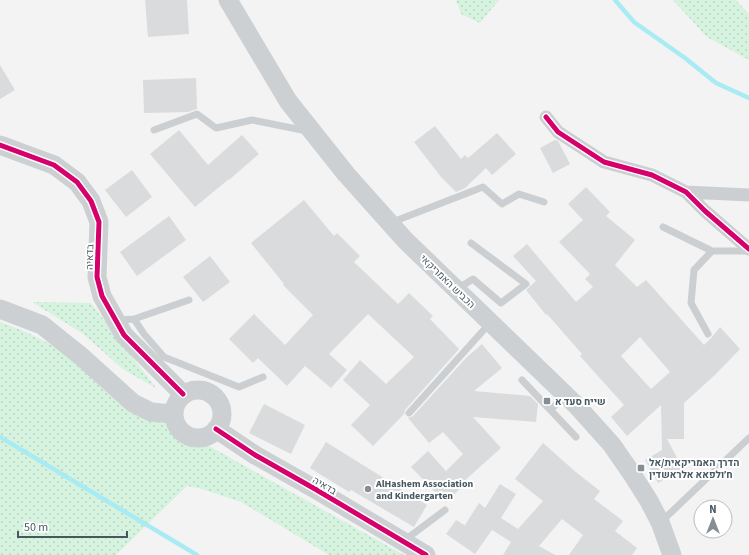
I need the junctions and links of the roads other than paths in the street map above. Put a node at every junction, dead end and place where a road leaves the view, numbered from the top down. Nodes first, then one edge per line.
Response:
1 (232, 4) edge
2 (546, 117) dead end
3 (154, 130) dead end
4 (313, 132) junction
5 (0, 145) edge
6 (686, 192) junction
7 (749, 195) edge
8 (544, 202) dead end
9 (390, 223) junction
10 (663, 227) dead end
11 (470, 243) dead end
12 (749, 250) edge
13 (712, 251) junction
14 (456, 290) junction
15 (189, 300) dead end
16 (0, 309) edge
17 (125, 320) junction
18 (490, 323) junction
19 (708, 334) dead end
20 (263, 377) dead end
21 (522, 380) dead end
22 (183, 394) junction
23 (565, 394) junction
24 (551, 410) junction
25 (409, 413) dead end
26 (173, 414) junction
27 (216, 429) junction
28 (576, 437) dead end
29 (749, 438) edge
30 (445, 510) dead end
31 (660, 522) junction
32 (404, 542) junction
33 (426, 555) edge
34 (672, 555) edge

1 - 4 street, הכביש האמריקאי
2 - 6 street
3 - 4 lane
4 - 9 street, הכביש האמריקאי
5 - 17 street, בדאיה
6 - 7 street
6 - 12 street
8 - 9 lane
9 - 14 street, הכביש האמריקאי
10 - 13 lane
11 - 14 lane
12 - 13 lane
13 - 19 lane
14 - 18 street, הכביש האמריקאי
15 - 17 lane
16 - 26 street
17 - 20 lane
17 - 22 street, בדאיה
18 - 23 street, הכביש האמריקאי
18 - 25 lane
21 - 24 lane
22 - 26 street
22 - 27 street
23 - 24 lane
23 - 31 street, הכביש האמריקאי
24 - 28 lane
26 - 27 street
27 - 32 street, בדאיה
29 - 31 lane
30 - 32 lane
31 - 34 street, הכביש האמריקאי
32 - 33 street, בדאיה

